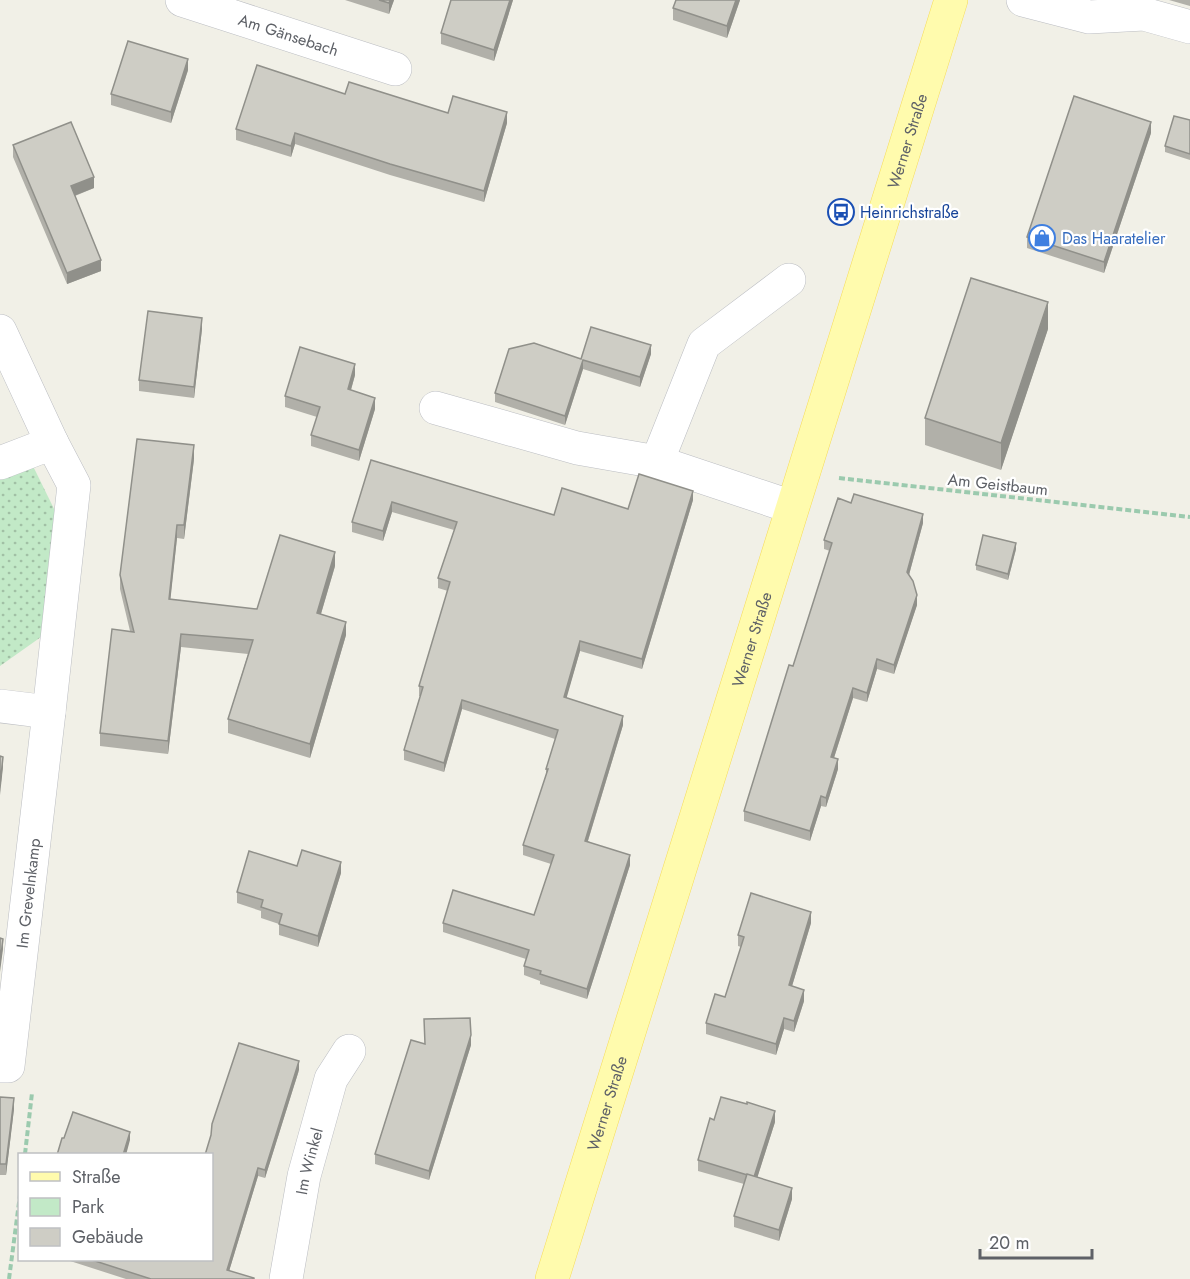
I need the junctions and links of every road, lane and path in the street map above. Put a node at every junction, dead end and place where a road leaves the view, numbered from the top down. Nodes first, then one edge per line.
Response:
1 (183, 0) edge
2 (951, 0) edge
3 (1032, 2) edge
4 (1190, 27) edge
5 (396, 69) dead end
6 (789, 280) dead end
7 (0, 331) edge
8 (436, 408) dead end
9 (52, 443) junction
10 (657, 462) junction
11 (0, 463) edge
12 (802, 474) junction
13 (792, 507) junction
14 (1190, 517) edge
15 (0, 706) edge
16 (49, 712) junction
17 (349, 1051) dead end
18 (4, 1066) edge
19 (25, 1153) edge
20 (18, 1210) edge
21 (9, 1279) edge
22 (286, 1279) edge
23 (552, 1279) edge

1 - 5 street, Am Gänsebach
2 - 12 main road, Werner Straße
3 - 4 street
6 - 10 street
7 - 9 street, Im Grevelnkamp
8 - 10 street
9 - 11 street
9 - 16 street, Im Grevelnkamp
10 - 13 street
12 - 13 main road, Werner Straße
12 - 14 path, Am Geistbaum
13 - 23 main road, Werner Straße
15 - 16 street
16 - 18 street, Im Grevelnkamp
17 - 22 street, Im Winkel
18 - 19 path
20 - 21 path

